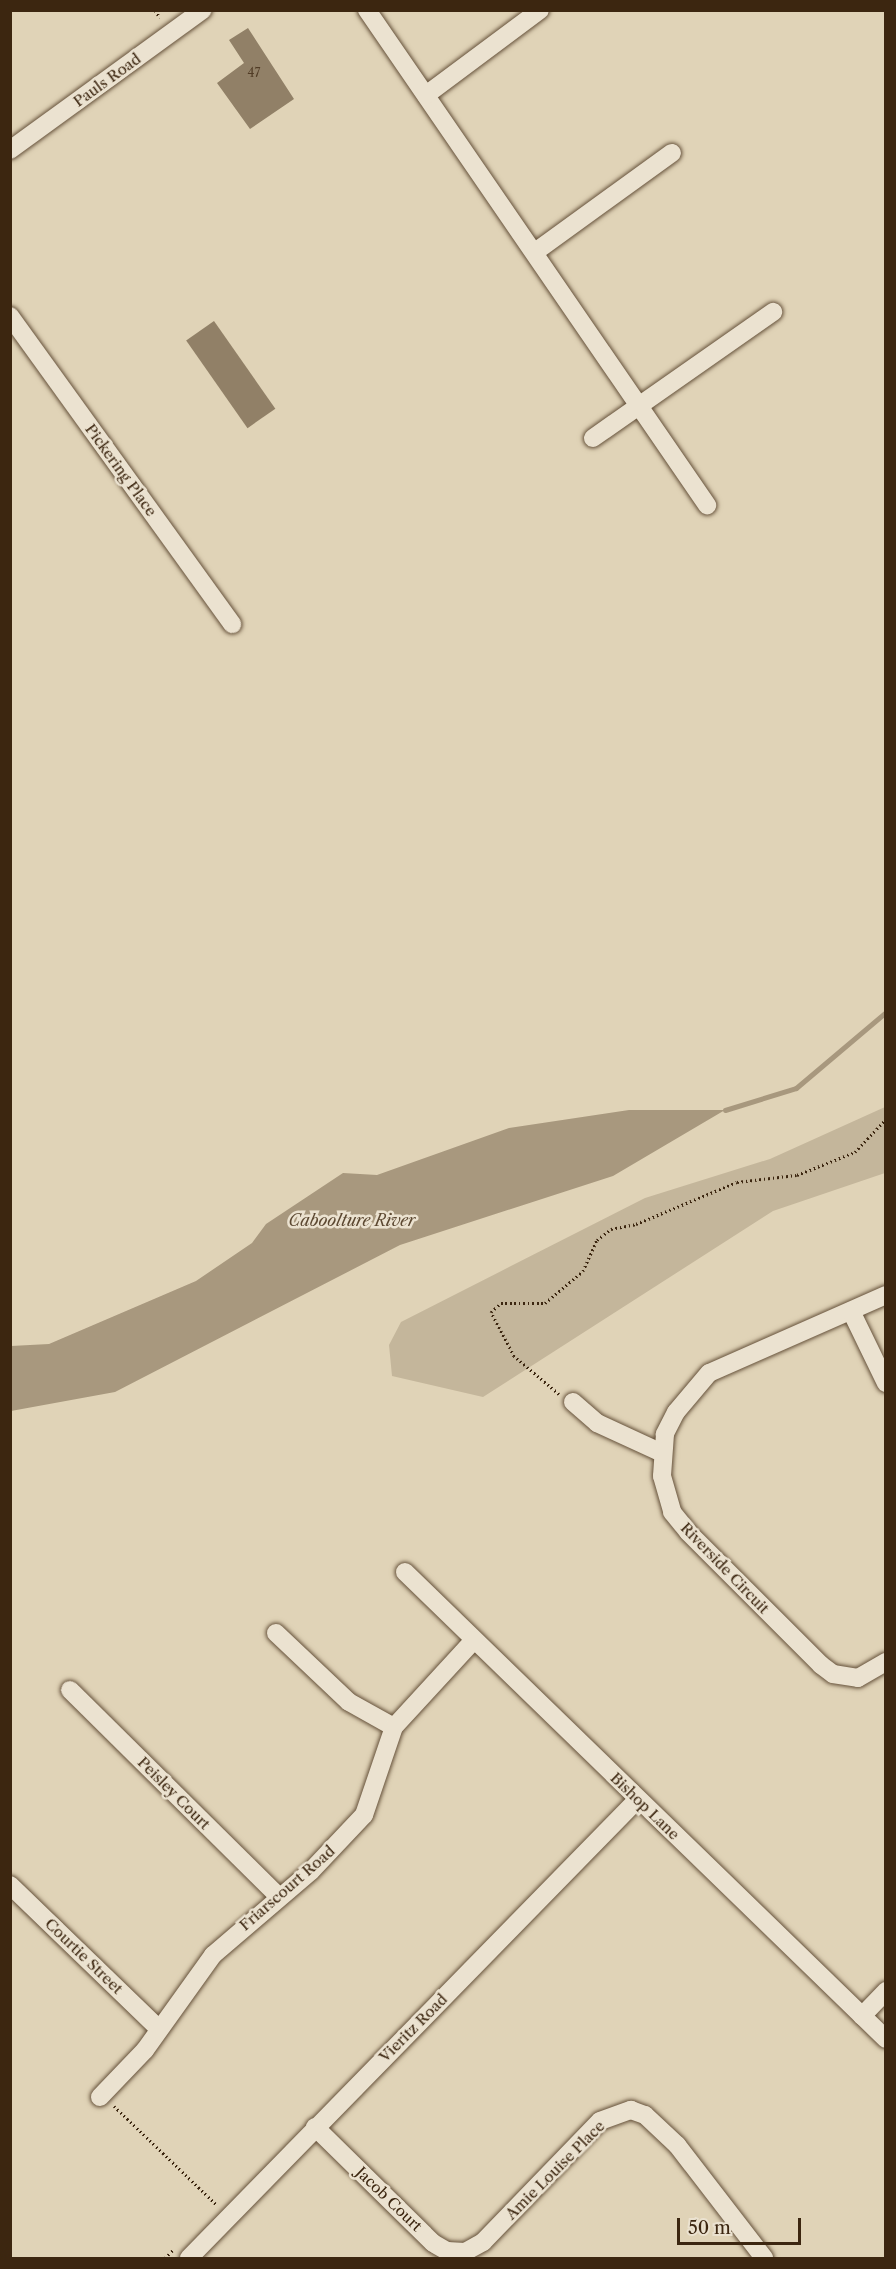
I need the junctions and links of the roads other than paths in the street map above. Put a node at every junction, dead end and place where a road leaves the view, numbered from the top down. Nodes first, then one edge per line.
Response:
1 (203, 10) edge
2 (367, 10) edge
3 (540, 10) edge
4 (426, 95) junction
5 (10, 150) edge
6 (672, 153) dead end
7 (534, 252) junction
8 (773, 312) dead end
9 (10, 316) edge
10 (640, 407) junction
11 (592, 438) dead end
12 (707, 505) dead end
13 (232, 624) dead end
14 (885, 1295) edge
15 (851, 1311) junction
16 (885, 1383) edge
17 (573, 1402) road end
18 (662, 1453) junction
19 (405, 1572) dead end
20 (276, 1633) dead end
21 (474, 1640) junction
22 (885, 1662) edge
23 (70, 1690) dead end
24 (394, 1727) junction
25 (638, 1798) junction
26 (10, 1885) edge
27 (278, 1896) junction
28 (885, 1991) edge
29 (862, 2016) junction
30 (158, 2027) junction
31 (885, 2039) edge
32 (101, 2096) road end
33 (315, 2127) junction
34 (466, 2255) edge
35 (189, 2259) edge
36 (764, 2259) edge

1 - 5 street, Pauls Road
2 - 4 street
3 - 4 street
4 - 7 street
6 - 7 street
7 - 10 street
8 - 10 street
9 - 13 street, Pickering Place
10 - 11 street
10 - 12 street
14 - 15 street, Riverside Circuit
15 - 16 street
15 - 18 street, Riverside Circuit
17 - 18 street
18 - 22 street, Riverside Circuit
19 - 21 street, Bishop Lane
20 - 24 street
21 - 24 street, Friarscourt Road
21 - 25 street, Bishop Lane
23 - 27 street, Peisley Court
24 - 27 street, Friarscourt Road
25 - 29 street, Bishop Lane
25 - 33 street, Vieritz Road
26 - 30 street, Courtie Street
27 - 30 street, Friarscourt Road
28 - 29 street
29 - 31 street, Bishop Lane
30 - 32 street, Friarscourt Road
33 - 34 street, Jacob Court
33 - 35 street, Vieritz Road
34 - 36 street, Amie Louise Place

